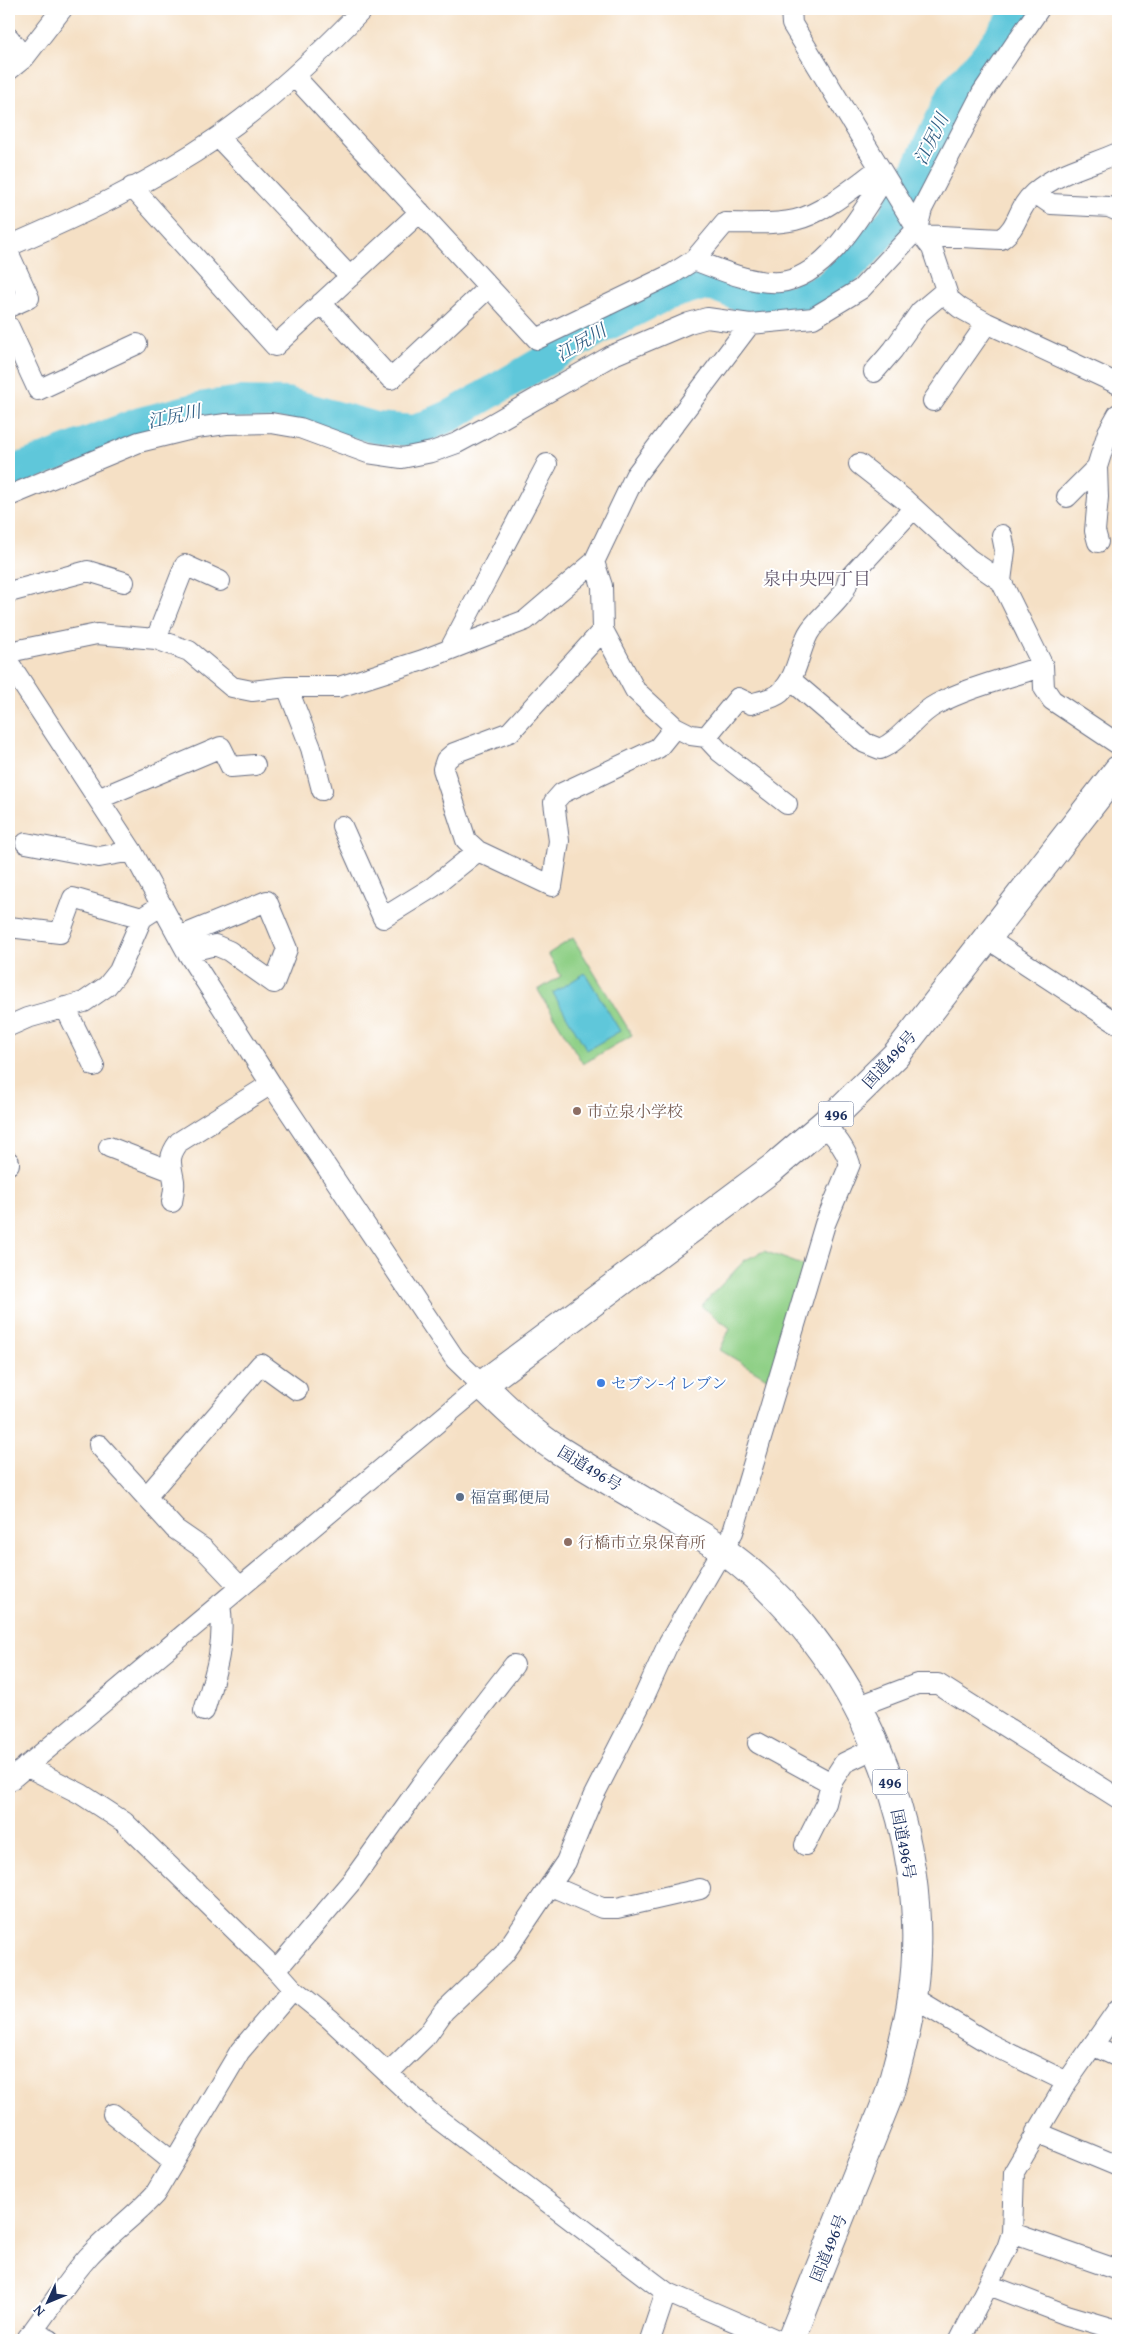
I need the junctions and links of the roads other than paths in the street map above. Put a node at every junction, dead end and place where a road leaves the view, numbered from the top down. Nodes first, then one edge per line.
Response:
1 (62, 9) edge
2 (363, 9) edge
3 (790, 9) edge
4 (1040, 9) edge
5 (9, 38) edge
6 (16, 64) edge
7 (295, 77) junction
8 (218, 137) junction
9 (1118, 153) edge
10 (883, 172) junction
11 (132, 187) junction
12 (1035, 193) junction
13 (1118, 210) edge
14 (420, 212) junction
15 (920, 232) junction
16 (9, 246) edge
17 (9, 254) edge
18 (694, 260) junction
19 (350, 277) junction
20 (489, 287) junction
21 (945, 291) junction
22 (321, 303) junction
23 (9, 307) edge
24 (987, 323) junction
25 (750, 324) junction
26 (9, 327) edge
27 (137, 344) dead end
28 (874, 372) dead end
29 (1118, 382) edge
30 (933, 401) dead end
31 (1118, 414) edge
32 (1113, 435) edge
33 (547, 464) dead end
34 (859, 464) dead end
35 (1096, 467) junction
36 (9, 496) edge
37 (1067, 497) dead end
38 (914, 509) junction
39 (1002, 535) dead end
40 (1098, 542) dead end
41 (594, 562) junction
42 (220, 581) dead end
43 (1001, 581) junction
44 (124, 582) dead end
45 (9, 592) edge
46 (603, 630) junction
47 (156, 639) junction
48 (450, 649) junction
49 (9, 652) edge
50 (9, 663) edge
51 (1043, 666) junction
52 (791, 680) junction
53 (287, 687) junction
54 (675, 727) junction
55 (706, 737) junction
56 (1118, 744) edge
57 (255, 765) dead end
58 (1118, 770) edge
59 (322, 790) dead end
60 (98, 799) junction
61 (787, 804) dead end
62 (342, 826) dead end
63 (26, 843) dead end
64 (478, 851) junction
65 (132, 852) junction
66 (162, 905) junction
67 (142, 918) junction
68 (9, 927) edge
69 (988, 939) junction
70 (183, 944) junction
71 (65, 1007) junction
72 (1118, 1024) edge
73 (9, 1026) edge
74 (94, 1066) dead end
75 (271, 1084) junction
76 (824, 1125) junction
77 (109, 1147) dead end
78 (171, 1171) junction
79 (172, 1202) dead end
80 (482, 1385) junction
81 (297, 1390) dead end
82 (99, 1446) dead end
83 (146, 1497) junction
84 (724, 1550) junction
85 (240, 1587) junction
86 (220, 1604) junction
87 (514, 1665) dead end
88 (859, 1706) junction
89 (204, 1711) dead end
90 (758, 1743) dead end
91 (877, 1747) junction
92 (26, 1766) junction
93 (9, 1781) edge
94 (831, 1783) junction
95 (1118, 1798) edge
96 (805, 1845) dead end
97 (551, 1886) junction
98 (700, 1889) dead end
99 (276, 1970) junction
100 (293, 1989) junction
101 (912, 1997) junction
102 (1118, 2009) edge
103 (1094, 2046) junction
104 (1118, 2057) edge
105 (388, 2073) junction
106 (1067, 2082) junction
107 (113, 2114) dead end
108 (1036, 2132) junction
109 (173, 2162) junction
110 (1118, 2166) edge
111 (1012, 2233) junction
112 (1118, 2270) edge
113 (988, 2284) junction
114 (666, 2292) junction
115 (1118, 2330) edge
116 (36, 2337) edge
117 (650, 2340) edge
118 (777, 2340) edge
119 (791, 2340) edge
120 (960, 2340) edge

1 - 6 street
2 - 7 street
3 - 10 street
4 - 15 street
5 - 6 street
7 - 8 street
7 - 14 street
8 - 11 street
8 - 19 street
9 - 12 street
10 - 15 street
10 - 18 street
10 - 18 street
11 - 16 street
11 - 22 street
12 - 13 street
12 - 15 street
14 - 19 street
14 - 20 street
15 - 21 street
15 - 25 street
17 - 23 street
18 - 20 street
19 - 22 street
20 - 22 street
21 - 24 street
21 - 28 street
24 - 29 street
24 - 30 street
25 - 36 street
25 - 41 street
26 - 27 street
31 - 32 street
32 - 35 street
33 - 48 street
34 - 38 street
35 - 37 street
35 - 40 street
38 - 43 street
38 - 52 street
39 - 43 street
41 - 46 street
41 - 48 street
42 - 47 street
43 - 51 street
44 - 45 street
46 - 54 street
46 - 64 street
47 - 49 street
47 - 53 street
48 - 53 street
50 - 60 street
51 - 52 street
51 - 56 street
52 - 55 street
53 - 59 street
54 - 55 street
54 - 64 street
55 - 61 street
57 - 60 street
58 - 69 highway, 国道496号 / 496
60 - 65 street
62 - 64 street
63 - 65 street
65 - 66 street
66 - 67 street
66 - 70 street
67 - 68 street
67 - 71 street
69 - 72 street
69 - 76 highway, 国道496号 / 496
70 - 70 street
70 - 75 street
71 - 73 street
71 - 74 street
75 - 78 street
75 - 80 street
76 - 80 highway, 国道496号 / 496
76 - 84 street
77 - 78 street
78 - 79 street
80 - 84 highway, 国道496号 / 496
80 - 85 street
81 - 83 street
82 - 83 street
83 - 85 street
84 - 88 highway, 国道496号 / 496
84 - 97 street
85 - 86 street
86 - 89 street
86 - 92 street
87 - 99 street
88 - 91 highway, 国道496号 / 496
88 - 95 street
90 - 94 street
91 - 94 street
91 - 101 highway, 国道496号 / 496
92 - 93 street
92 - 99 street
94 - 96 street
97 - 98 street
97 - 105 street
99 - 100 street
100 - 105 street
100 - 109 street
101 - 106 street
101 - 119 highway, 国道496号 / 496
102 - 103 street
103 - 104 street
103 - 106 street
105 - 114 street
106 - 108 street
107 - 109 street
108 - 110 street
108 - 111 street
109 - 116 street
111 - 112 street
111 - 113 street
113 - 115 street
113 - 120 street
114 - 117 street
114 - 118 street

